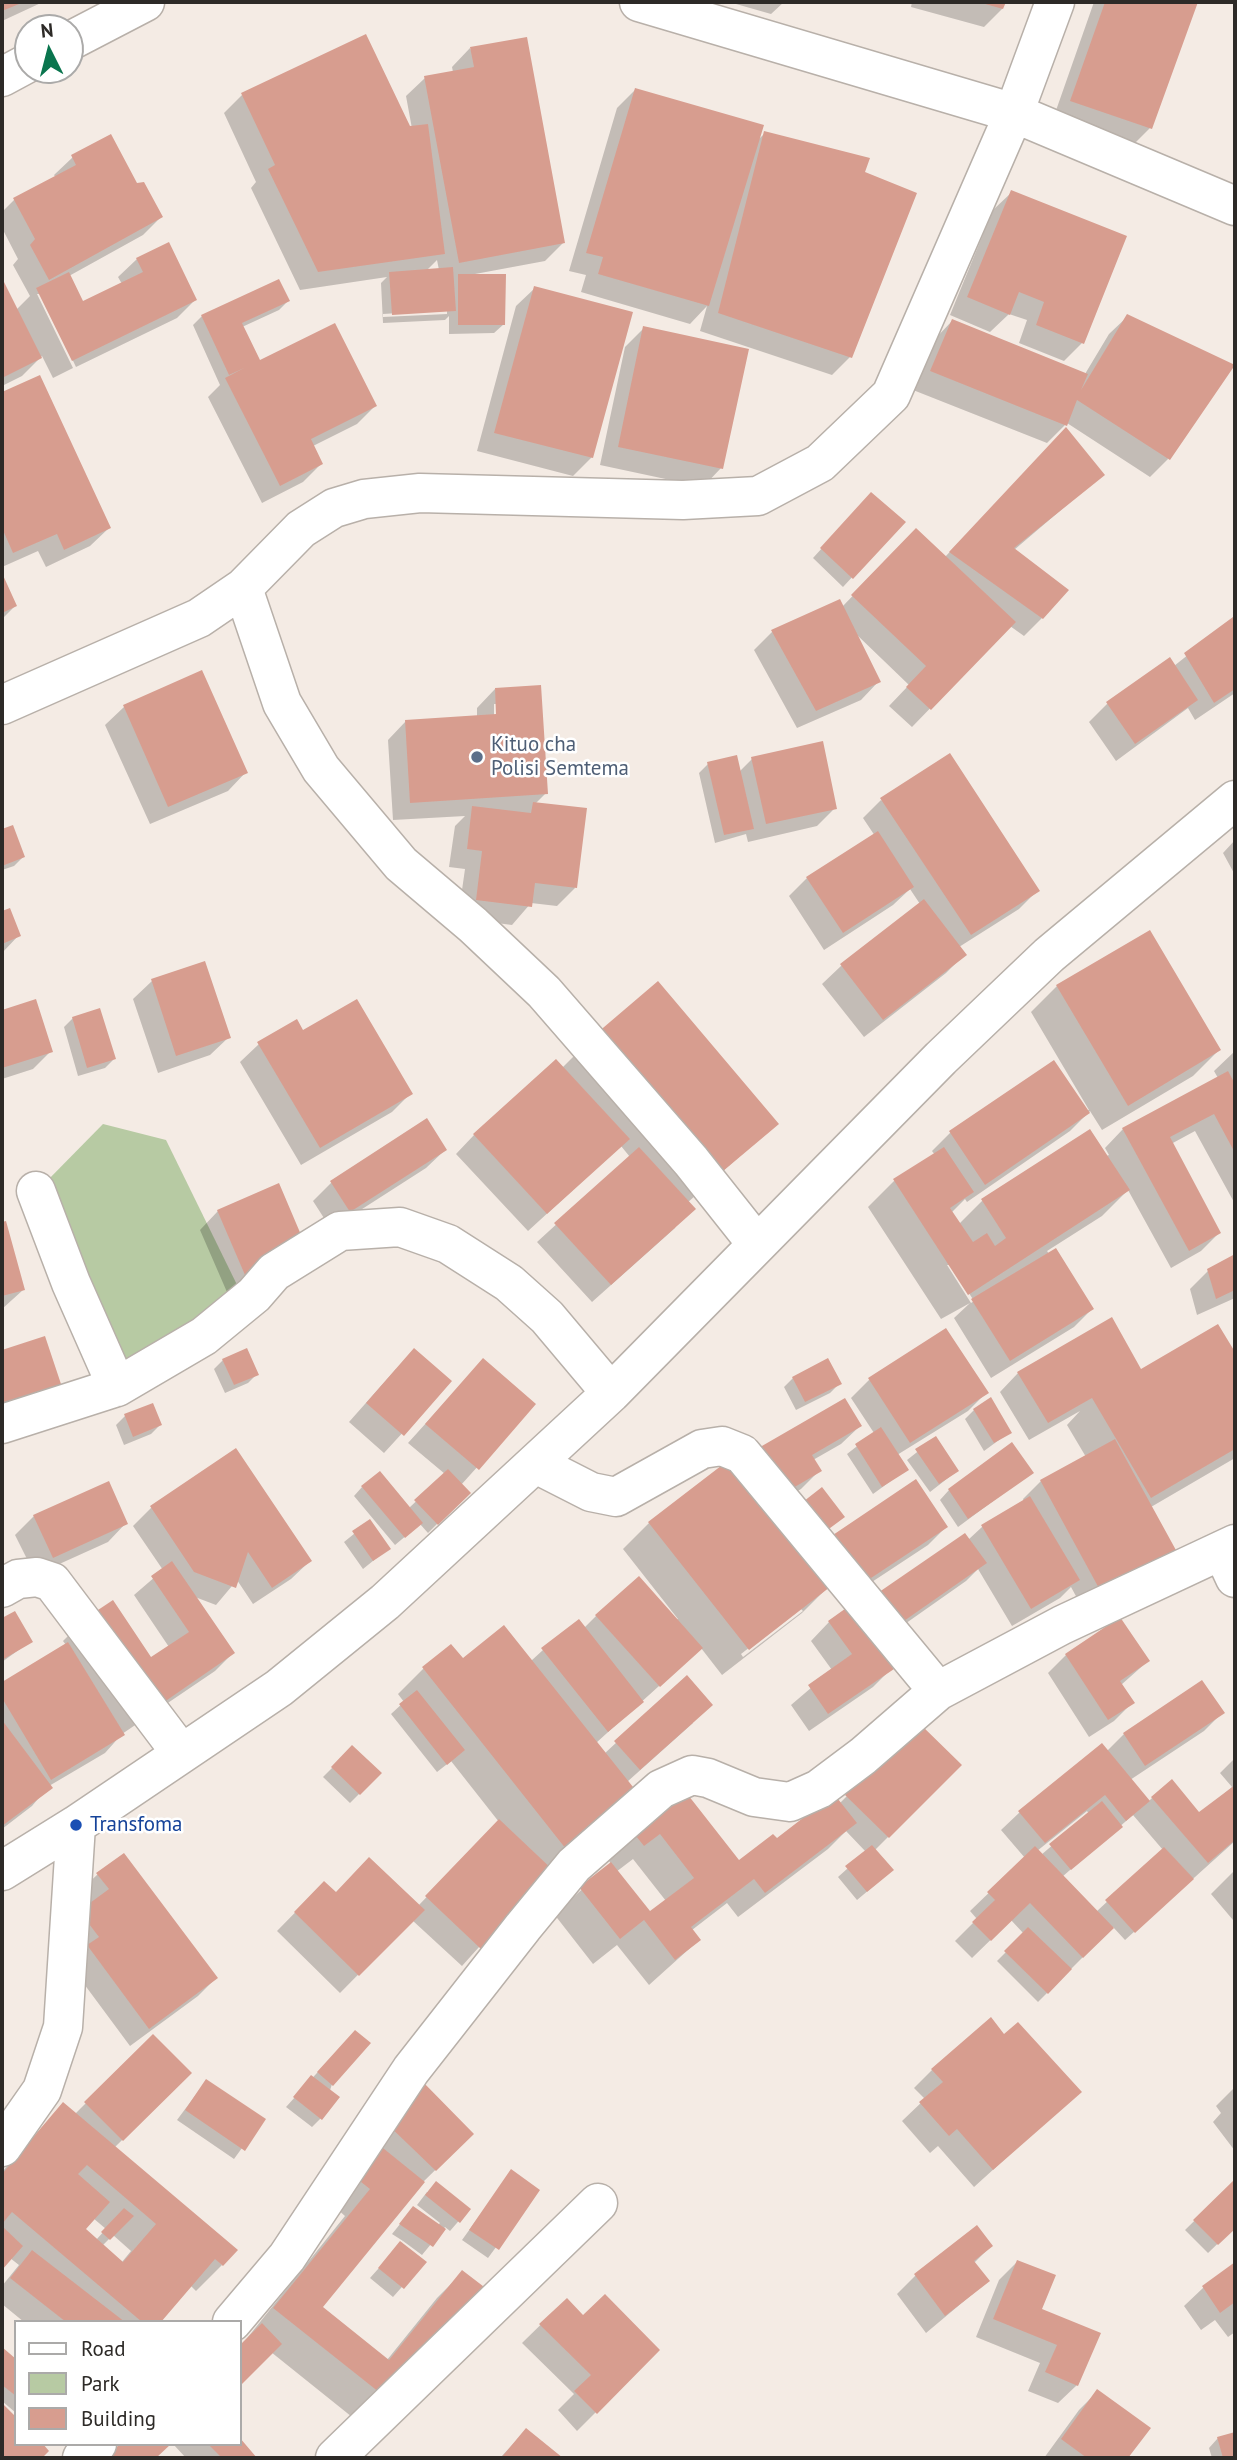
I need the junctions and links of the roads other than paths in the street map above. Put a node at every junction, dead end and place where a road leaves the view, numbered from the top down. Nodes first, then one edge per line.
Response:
1 (144, 2) edge
2 (639, 2) edge
3 (1055, 2) edge
4 (84, 34) edge
5 (1014, 113) junction
6 (1235, 206) edge
7 (243, 588) junction
8 (2, 705) edge
9 (1235, 800) edge
10 (36, 1191) dead end
11 (757, 1244) junction
12 (117, 1387) junction
13 (611, 1393) junction
14 (2, 1424) edge
15 (536, 1464) junction
16 (1231, 1557) edge
17 (2, 1588) edge
18 (937, 1691) junction
19 (181, 1753) junction
20 (76, 1825) junction
21 (2, 1871) edge
22 (2, 2147) edge
23 (598, 2203) dead end
24 (234, 2320) edge
25 (95, 2446) edge
26 (82, 2458) edge
27 (335, 2458) edge

1 - 4 street
2 - 5 street
3 - 5 street
5 - 6 street
5 - 7 street
7 - 8 street
7 - 11 street
9 - 11 street
10 - 12 street
11 - 13 street
12 - 13 street
12 - 14 street
13 - 15 street
15 - 18 street
15 - 19 street
16 - 18 street
17 - 19 street
18 - 24 street
19 - 20 street
20 - 21 street
20 - 22 street
23 - 27 street
25 - 26 street

